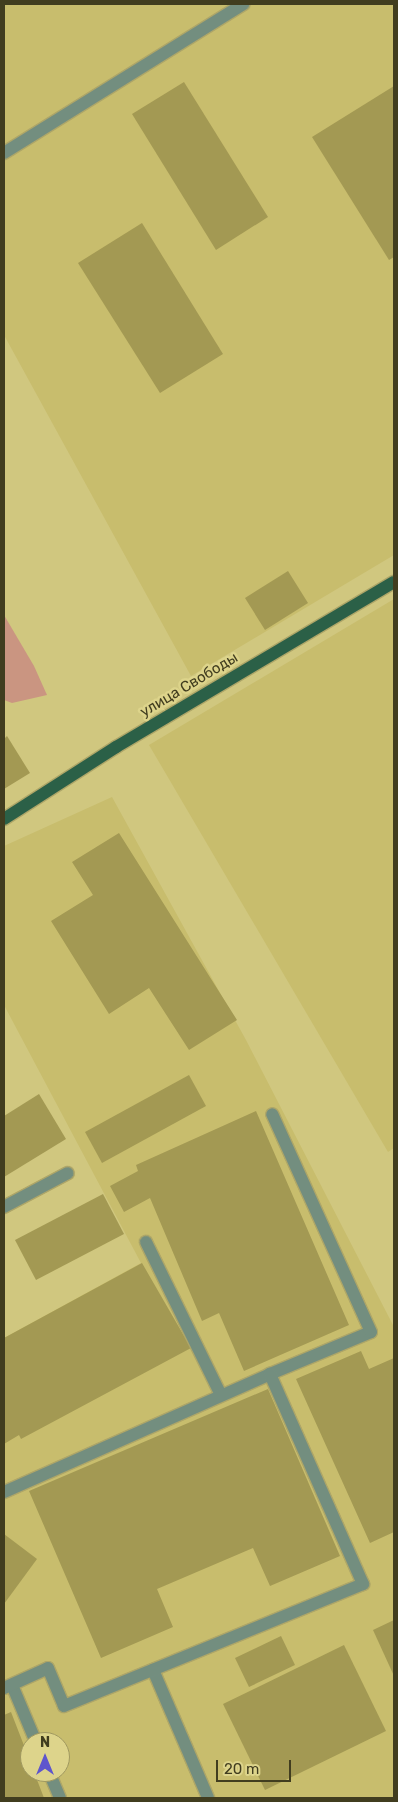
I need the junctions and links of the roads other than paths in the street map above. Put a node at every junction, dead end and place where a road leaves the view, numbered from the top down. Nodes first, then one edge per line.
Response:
1 (243, 4) edge
2 (4, 153) edge
3 (394, 582) edge
4 (4, 819) edge
5 (272, 1114) dead end
6 (68, 1173) dead end
7 (4, 1208) edge
8 (146, 1242) dead end
9 (270, 1374) junction
10 (221, 1395) junction
11 (4, 1492) edge
12 (154, 1670) junction
13 (8, 1687) edge
14 (31, 1732) edge
15 (53, 1782) edge
16 (60, 1798) edge
17 (208, 1798) edge

1 - 2 lane
3 - 4 main road, улица Свободы
5 - 9 lane
6 - 7 lane
8 - 10 lane
9 - 10 lane
9 - 12 lane
10 - 11 lane
12 - 13 lane
12 - 17 lane
13 - 14 lane
15 - 16 lane

